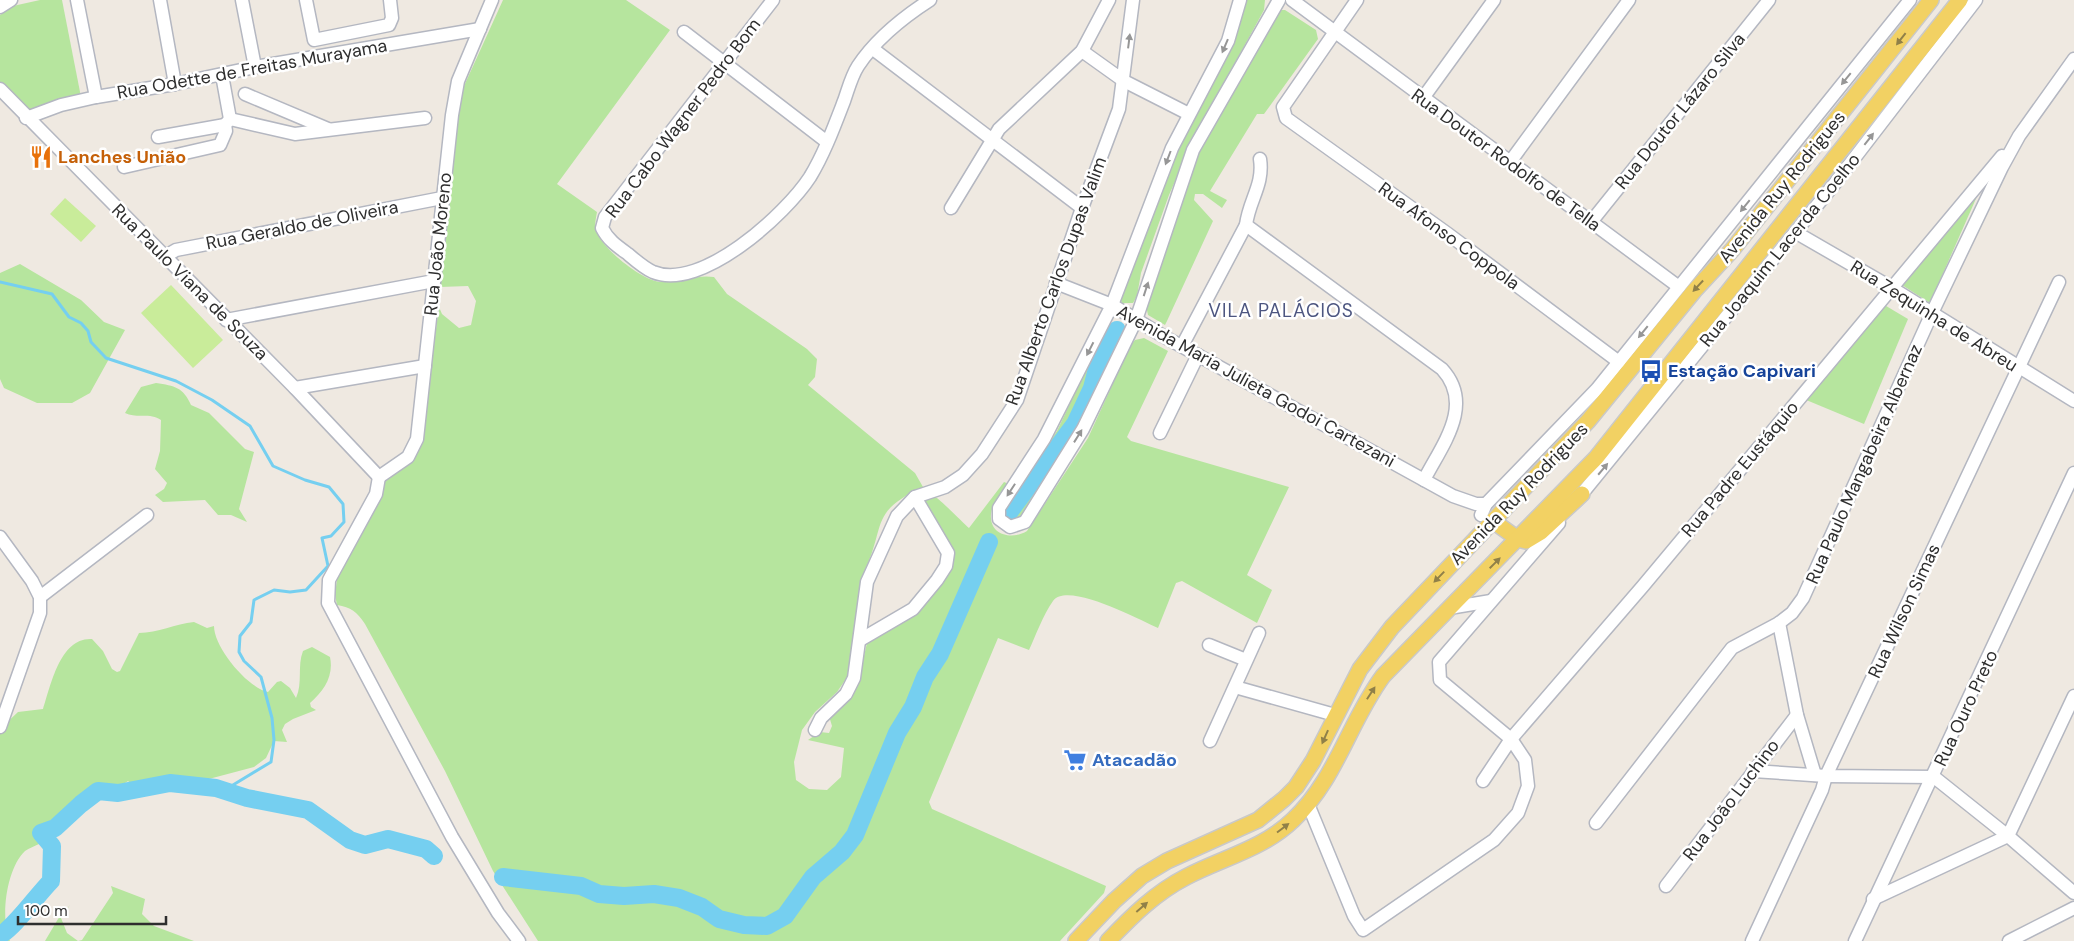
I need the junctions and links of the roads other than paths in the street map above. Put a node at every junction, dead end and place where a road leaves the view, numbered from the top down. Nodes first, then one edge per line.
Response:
1 (11, 0) edge
2 (77, 0) edge
3 (160, 0) edge
4 (242, 0) edge
5 (320, 0) edge
6 (390, 0) edge
7 (492, 0) edge
8 (773, 0) edge
9 (930, 0) edge
10 (1108, 0) edge
11 (1133, 0) edge
12 (1240, 0) edge
13 (1279, 0) edge
14 (1292, 0) edge
15 (1357, 0) edge
16 (1494, 0) edge
17 (1629, 0) edge
18 (1769, 0) edge
19 (1931, 0) edge
20 (1960, 0) edge
21 (1976, 0) edge
22 (306, 1) edge
23 (1908, 1) edge
24 (0, 7) edge
25 (480, 29) junction
26 (684, 32) dead end
27 (1334, 32) junction
28 (874, 49) junction
29 (1082, 51) junction
30 (2074, 59) edge
31 (725, 64) junction
32 (255, 67) junction
33 (222, 75) junction
34 (1124, 82) junction
35 (175, 84) junction
36 (0, 89) edge
37 (245, 94) dead end
38 (96, 98) junction
39 (1423, 98) junction
40 (1189, 114) junction
41 (26, 118) junction
42 (425, 118) dead end
43 (228, 122) junction
44 (330, 130) junction
45 (2019, 136) junction
46 (158, 137) dead end
47 (992, 138) junction
48 (828, 142) junction
49 (1260, 159) dead end
50 (1510, 162) junction
51 (124, 167) dead end
52 (442, 198) junction
53 (951, 208) dead end
54 (1082, 208) junction
55 (1591, 222) junction
56 (1246, 225) junction
57 (1795, 232) junction
58 (164, 257) junction
59 (434, 281) junction
60 (2059, 282) dead end
61 (1056, 283) junction
62 (1679, 287) junction
63 (1892, 288) junction
64 (1112, 305) junction
65 (1932, 313) junction
66 (226, 320) junction
67 (1136, 320) junction
68 (1182, 346) junction
69 (1198, 355) junction
70 (1619, 362) junction
71 (425, 366) junction
72 (2018, 368) junction
73 (295, 388) junction
74 (2074, 401) edge
75 (1160, 433) dead end
76 (2074, 473) edge
77 (379, 477) junction
78 (1424, 480) junction
79 (1582, 494) junction
80 (915, 497) junction
81 (1487, 513) junction
82 (147, 515) dead end
83 (0, 537) edge
84 (1518, 540) junction
85 (40, 597) junction
86 (1491, 602) junction
87 (1449, 608) junction
88 (1779, 623) junction
89 (1259, 633) dead end
90 (860, 640) junction
91 (1209, 645) dead end
92 (1246, 660) junction
93 (1235, 687) junction
94 (2074, 696) edge
95 (1335, 715) junction
96 (1797, 715) junction
97 (0, 727) edge
98 (815, 730) dead end
99 (1511, 739) junction
100 (1210, 741) dead end
101 (1753, 771) junction
102 (1821, 775) junction
103 (1934, 777) junction
104 (1484, 781) dead end
105 (1308, 804) junction
106 (1596, 823) dead end
107 (2008, 836) junction
108 (1666, 886) dead end
109 (2074, 893) edge
110 (1873, 899) junction
111 (2074, 908) edge
112 (519, 941) edge
113 (1076, 941) edge
114 (1108, 941) edge
115 (1752, 941) edge
116 (1855, 941) edge
117 (2009, 941) edge

1 - 24 street
2 - 38 street
3 - 35 street
4 - 32 street
5 - 22 street
6 - 22 street
7 - 25 street, Rua João Moreno
8 - 31 street, Rua Cabo Wagner Pedro Bom
9 - 28 street
10 - 29 street
34 -> 11 street, Rua Alberto Carlos Dupas Valim
12 -> 40 street
67 -> 13 street
14 - 27 street, Rua Doutor Rodolfo de Tella
15 - 27 street
16 - 39 street
17 - 50 street
18 - 55 street, Rua Doutor Lázaro Silva
19 -> 81 main road, Avenida Ruy Rodrigues
20 - 84 main road, Avenida Ruy Rodrigues
57 -> 21 street, Rua Joaquim Lacerda Coelho
23 -> 62 street
25 - 32 street, Rua Odette de Freitas Murayama
25 - 52 street, Rua João Moreno
26 - 31 street
27 - 39 street, Rua Doutor Rodolfo de Tella
27 - 70 street, Rua Afonso Coppola
28 - 47 street
28 - 48 street
29 - 34 street
29 - 47 street
30 - 45 street, Rua Paulo Mangabeira Albernaz
31 - 48 street
31 - 48 street, Rua Cabo Wagner Pedro Bom
32 - 33 street, Rua Odette de Freitas Murayama
33 - 35 street, Rua Odette de Freitas Murayama
33 - 43 street
34 - 40 street
34 - 54 street, Rua Alberto Carlos Dupas Valim
35 - 38 street, Rua Odette de Freitas Murayama
36 - 41 street, Rua Paulo Viana de Souza
37 - 44 street
38 - 41 street, Rua Odette de Freitas Murayama
39 - 50 street, Rua Doutor Rodolfo de Tella
40 -> 64 street
41 - 58 street, Rua Paulo Viana de Souza
42 - 44 street
43 - 44 street
43 - 46 street
43 - 51 street
45 - 63 street, Rua Padre Eustáquio
45 - 65 street, Rua Paulo Mangabeira Albernaz
47 - 53 street
47 - 54 street
49 - 56 street
50 - 55 street, Rua Doutor Rodolfo de Tella
52 - 58 street, Rua Geraldo de Oliveira
52 - 59 street, Rua João Moreno
54 - 61 street, Rua Alberto Carlos Dupas Valim
55 - 62 street, Rua Doutor Rodolfo de Tella
56 - 68 street
56 - 78 street
57 - 63 street, Rua Zequinha de Abreu
79 -> 57 street, Rua Joaquim Lacerda Coelho
58 - 66 street, Rua Paulo Viana de Souza
59 - 66 street
59 - 71 street, Rua João Moreno
60 - 72 street, Rua Wilson Simas
61 - 64 street, Avenida Maria Julieta Godoi Cartezani
61 - 80 street, Rua Alberto Carlos Dupas Valim
62 -> 70 street
63 - 65 street, Rua Zequinha de Abreu
63 - 99 street, Rua Padre Eustáquio
64 - 67 street, Avenida Maria Julieta Godoi Cartezani
64 -> 67 street
65 - 72 street, Rua Zequinha de Abreu
65 - 88 street, Rua Paulo Mangabeira Albernaz
66 - 73 street, Rua Paulo Viana de Souza
67 - 68 street, Avenida Maria Julieta Godoi Cartezani
68 - 69 street, Avenida Maria Julieta Godoi Cartezani
69 - 75 street
69 - 78 street, Avenida Maria Julieta Godoi Cartezani
70 - 81 street
71 - 73 street
71 - 77 street, Rua João Moreno
72 - 74 street, Rua Zequinha de Abreu
72 - 102 street, Rua Wilson Simas
73 - 77 street, Rua Paulo Viana de Souza
76 - 103 street, Rua Ouro Preto
77 - 112 street
78 - 81 street, Avenida Maria Julieta Godoi Cartezani
79 - 84 main road
79 - 86 street, Rua Joaquim Lacerda Coelho
80 - 90 street, Rua Alberto Carlos Dupas Valim
80 - 90 street
81 - 84 main road
81 -> 95 main road, Avenida Ruy Rodrigues
82 - 85 street
83 - 85 street
87 -> 84 main road, Avenida Ruy Rodrigues
85 - 97 street
86 - 87 street
86 - 99 street, Rua Joaquim Lacerda Coelho
105 -> 87 main road, Avenida Ruy Rodrigues
88 - 96 street
88 - 106 street, Rua Paulo Mangabeira Albernaz
89 - 92 street
90 - 98 street, Rua Alberto Carlos Dupas Valim
91 - 92 street
92 - 93 street
93 - 95 street
93 - 100 street
94 - 107 street
95 -> 113 main road, Avenida Ruy Rodrigues
96 - 101 street, Rua João Luchino
96 - 102 street
99 - 104 street, Rua Padre Eustáquio
99 - 105 street, Rua Joaquim Lacerda Coelho
101 - 102 street
101 - 108 street, Rua João Luchino
102 - 103 street
102 - 115 street, Rua Wilson Simas
103 - 107 street
103 - 110 street, Rua Ouro Preto
114 -> 105 main road, Avenida Ruy Rodrigues
107 - 109 street
107 - 110 street
110 - 116 street, Rua Ouro Preto
111 - 117 street

